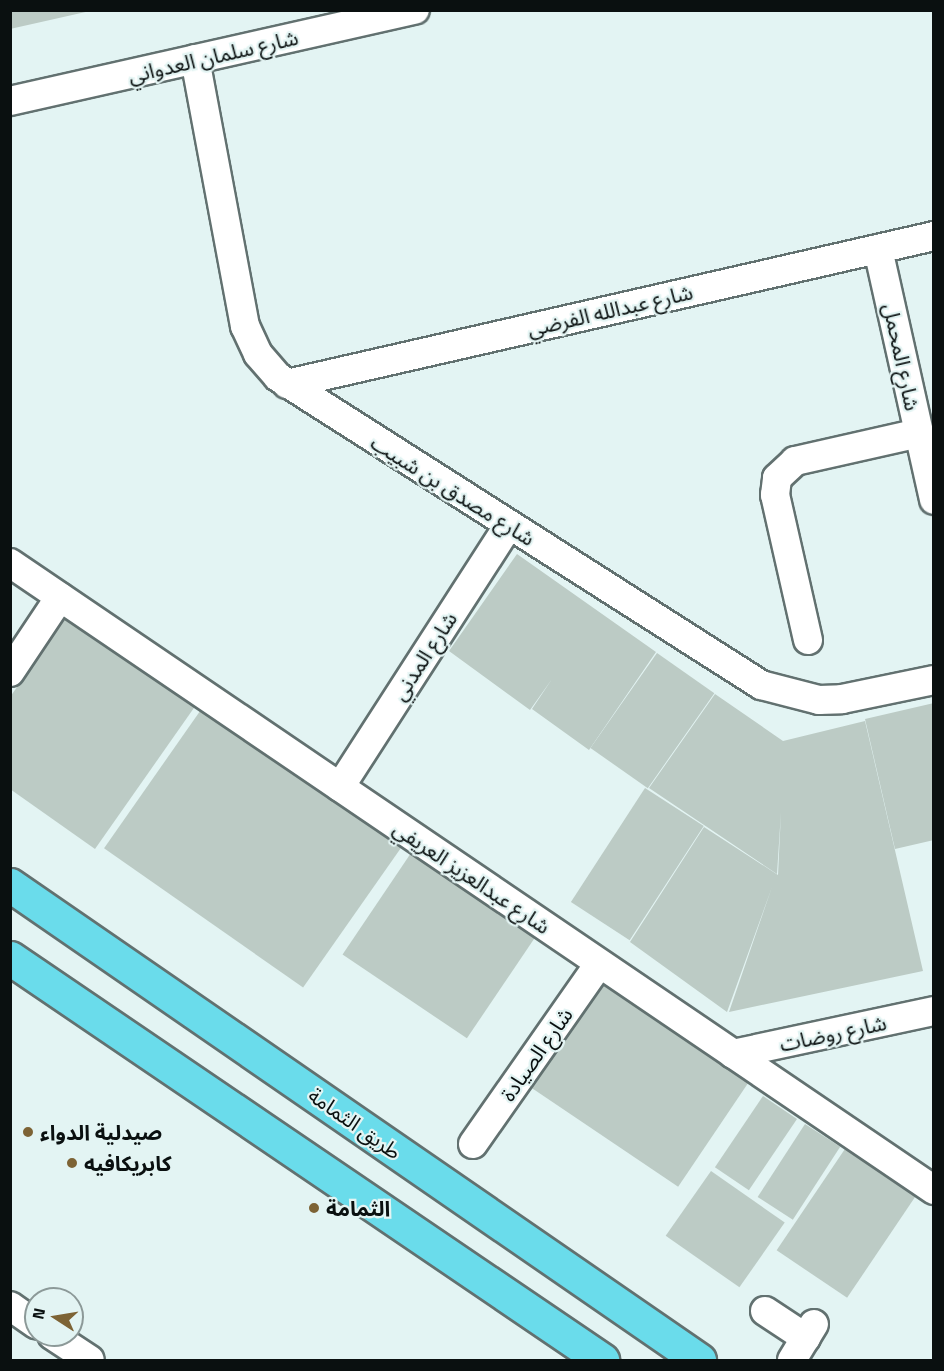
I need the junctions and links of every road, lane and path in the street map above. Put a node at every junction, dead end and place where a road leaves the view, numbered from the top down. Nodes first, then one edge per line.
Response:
1 (415, 10) edge
2 (195, 59) junction
3 (10, 101) edge
4 (933, 236) edge
5 (878, 249) junction
6 (286, 384) junction
7 (919, 433) junction
8 (933, 500) edge
9 (508, 525) junction
10 (10, 563) edge
11 (60, 597) junction
12 (808, 640) dead end
13 (10, 672) edge
14 (933, 680) edge
15 (340, 787) junction
16 (10, 885) edge
17 (10, 958) edge
18 (599, 964) junction
19 (933, 1011) edge
20 (733, 1054) junction
21 (474, 1144) dead end
22 (933, 1190) edge
23 (765, 1311) dead end
24 (804, 1341) edge
25 (69, 1347) edge
26 (90, 1360) edge
27 (602, 1360) edge
28 (699, 1360) edge

1 - 2 street, شارع سلمان العدواني
2 - 3 street, شارع سلمان العدواني
2 - 6 street, شارع مصدق بن شبيب
4 - 5 street, شارع عبدالله الفرضي
5 - 6 street, شارع عبدالله الفرضي
5 - 7 street, شارع المحمل
6 - 9 street, شارع مصدق بن شبيب
7 - 8 street, شارع المحمل
7 - 12 street
9 - 14 street, شارع مصدق بن شبيب
9 - 15 street, شارع المدني
10 - 11 street, شارع عبدالعزيز العريفي
11 - 13 street
11 - 15 street, شارع عبدالعزيز العريفي
15 - 18 street, شارع عبدالعزيز العريفي
16 - 28 main road, طريق الثمامة
17 - 27 main road
18 - 20 street, شارع عبدالعزيز العريفي
18 - 21 street, شارع الصيادة
19 - 20 street, شارع روضات
20 - 22 street, شارع عبدالعزيز العريفي
23 - 24 street
25 - 26 street

